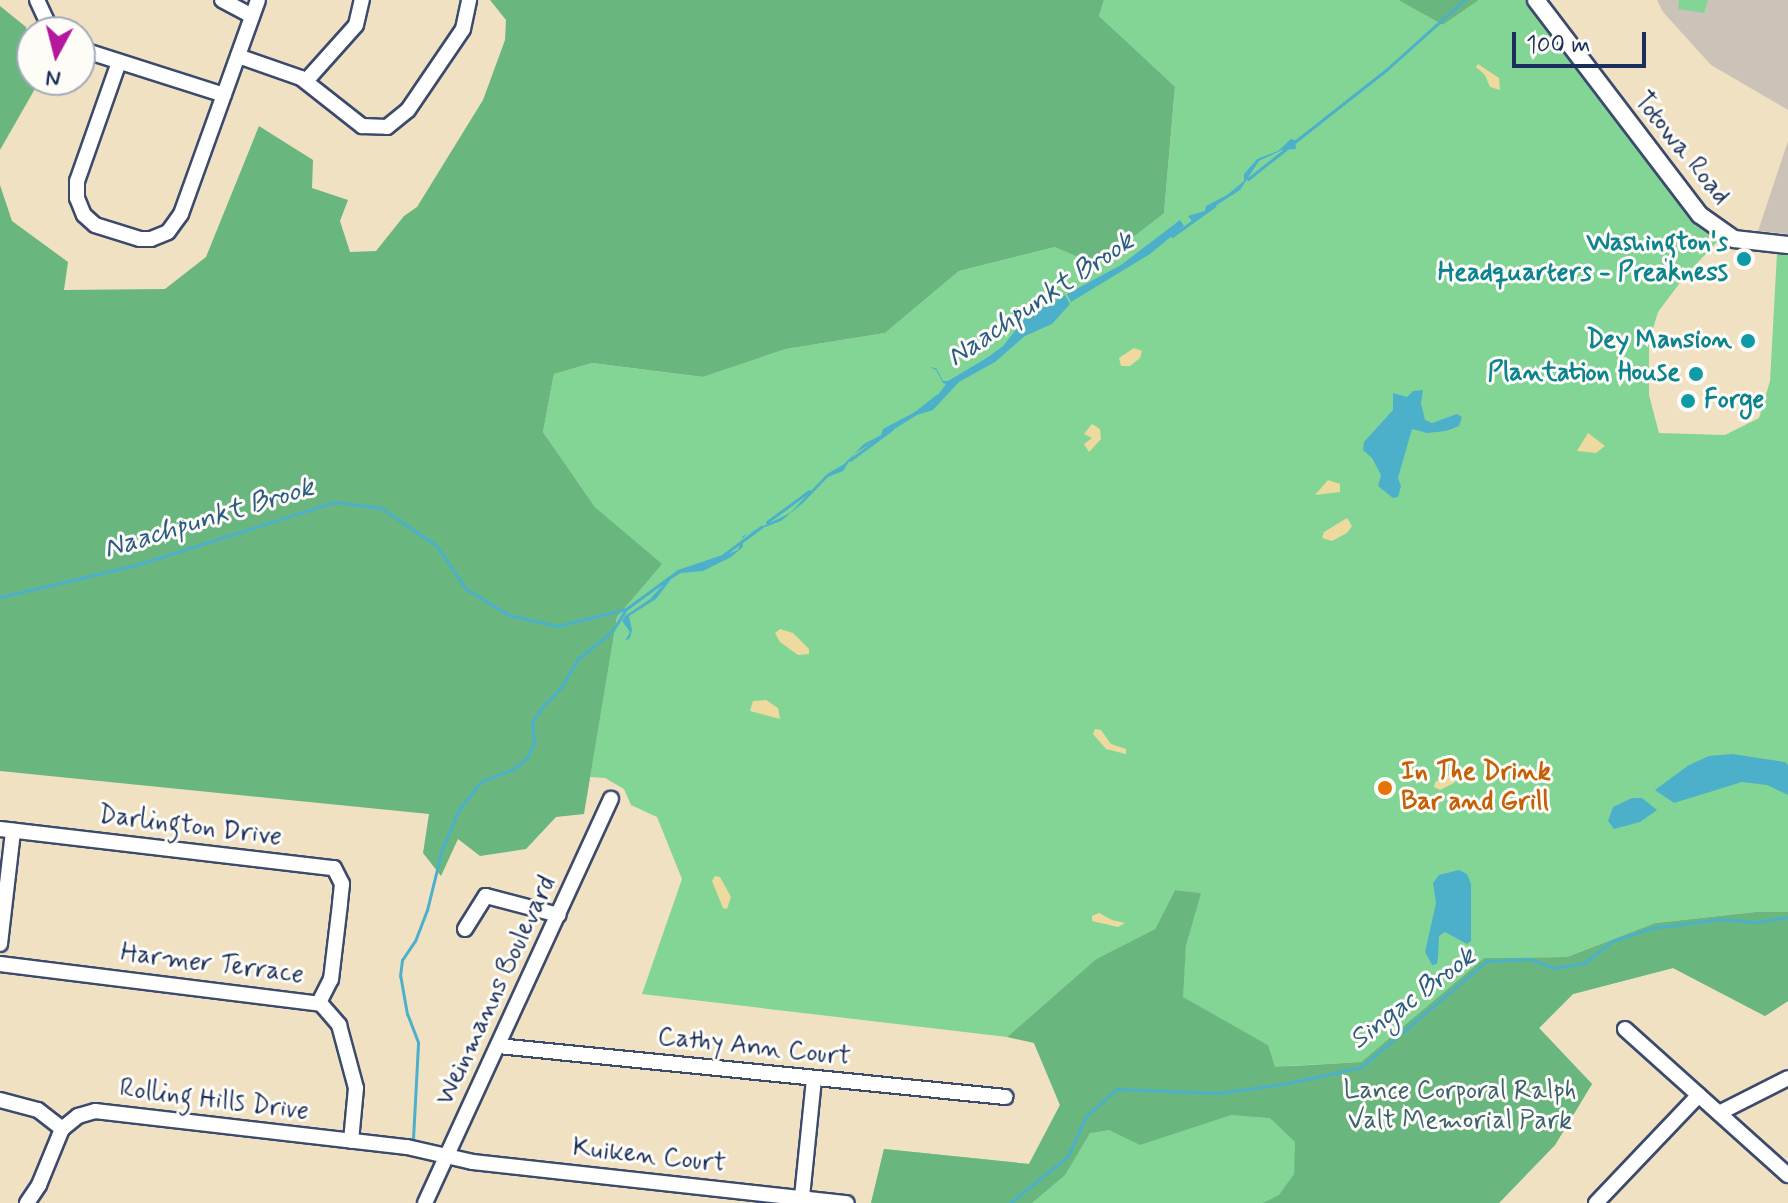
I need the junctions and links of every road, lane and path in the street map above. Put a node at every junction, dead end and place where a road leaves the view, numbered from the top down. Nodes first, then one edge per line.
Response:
1 (222, 0) edge
2 (258, 0) edge
3 (362, 0) edge
4 (469, 0) edge
5 (1536, 0) edge
6 (252, 16) junction
7 (96, 54) edge
8 (238, 56) junction
9 (119, 62) junction
10 (306, 81) junction
11 (224, 95) junction
12 (1788, 245) edge
13 (611, 799) dead end
14 (6, 830) edge
15 (559, 915) junction
16 (465, 929) dead end
17 (0, 944) edge
18 (0, 964) edge
19 (319, 1003) junction
20 (1625, 1029) dead end
21 (498, 1046) junction
22 (1788, 1078) edge
23 (814, 1079) junction
24 (1699, 1095) junction
25 (1005, 1097) dead end
26 (0, 1100) edge
27 (1719, 1113) junction
28 (62, 1129) junction
29 (351, 1141) junction
30 (447, 1158) junction
31 (1788, 1175) edge
32 (802, 1197) junction
33 (27, 1203) edge
34 (425, 1203) edge
35 (847, 1203) edge
36 (1596, 1203) edge

1 - 6 street
2 - 6 street
3 - 10 street
4 - 10 street
5 - 12 main road, Totowa Road
6 - 8 street
7 - 9 street
8 - 10 street
8 - 11 street
9 - 11 street
9 - 11 street
13 - 15 street, Weinmanns Boulevard
14 - 17 street
14 - 19 street, Darlington Drive
15 - 16 street
15 - 21 street, Weinmanns Boulevard
18 - 19 street, Harmer Terrace
19 - 29 street, Harmer Terrace
20 - 24 street
21 - 23 street, Cathy Ann Court
21 - 30 street, Weinmanns Boulevard
22 - 27 street
23 - 25 street, Cathy Ann Court
23 - 32 street
24 - 27 street
24 - 36 street
26 - 28 street
27 - 31 street
28 - 29 street, Rolling Hills Drive
28 - 33 street
29 - 30 street, Rolling Hills Drive
30 - 32 street, Kuiken Court
30 - 34 street, Weinmanns Boulevard
32 - 35 street, Kuiken Court

